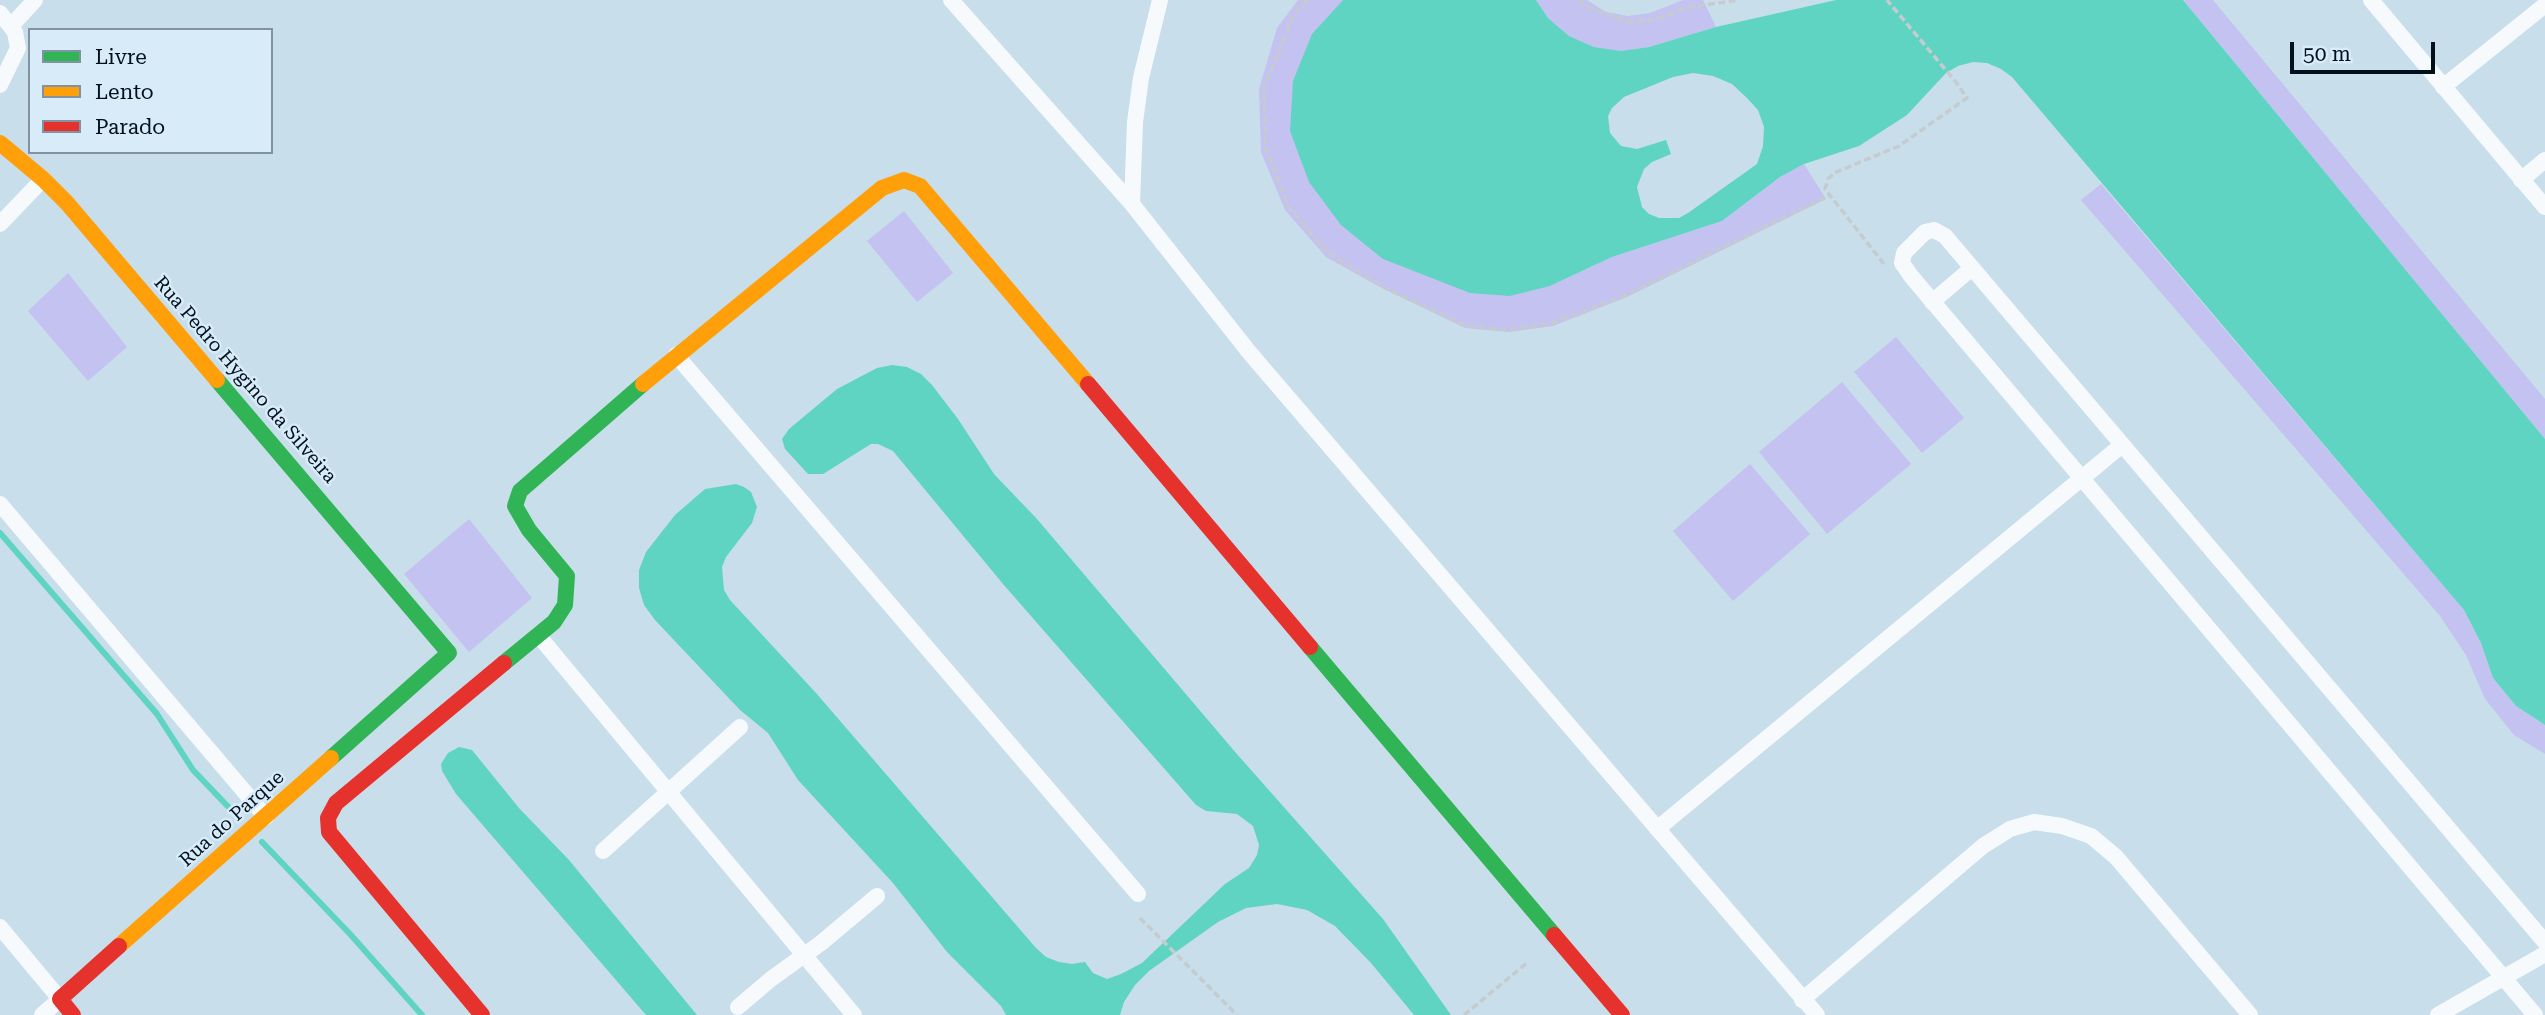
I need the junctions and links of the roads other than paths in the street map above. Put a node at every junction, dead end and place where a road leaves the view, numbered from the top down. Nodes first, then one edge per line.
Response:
1 (35, 0) edge
2 (951, 0) edge
3 (1160, 0) edge
4 (2371, 0) edge
5 (2545, 5) edge
6 (0, 13) edge
7 (11, 26) junction
8 (0, 85) edge
9 (2443, 86) junction
10 (0, 143) edge
11 (2545, 160) edge
12 (43, 179) junction
13 (2521, 180) junction
14 (1132, 205) junction
15 (2545, 207) edge
16 (0, 224) edge
17 (1972, 268) junction
18 (1933, 302) junction
19 (676, 355) junction
20 (2122, 445) junction
21 (2080, 478) junction
22 (0, 504) edge
23 (538, 635) junction
24 (449, 653) joint
25 (740, 727) dead end
26 (670, 793) junction
27 (266, 817) junction
28 (1657, 830) junction
29 (603, 851) dead end
30 (1138, 894) dead end
31 (877, 896) dead end
32 (0, 927) edge
33 (2545, 942) edge
34 (2545, 954) edge
35 (805, 955) junction
36 (2504, 978) junction
37 (60, 999) junction
38 (1802, 1000) junction
39 (738, 1007) dead end
40 (41, 1015) edge
41 (73, 1015) edge
42 (482, 1015) edge
43 (855, 1015) edge
44 (1622, 1015) edge
45 (1817, 1015) edge
46 (2250, 1015) edge
47 (2438, 1015) edge
48 (2535, 1015) edge

1 - 7 street
2 - 14 street
3 - 14 street
4 - 9 street
5 - 9 street
6 - 7 street
7 - 8 street
9 - 13 street
10 - 12 street, Rua Pedro Hygino da Silveira
11 - 13 street
12 - 16 street
12 - 24 street, Rua Pedro Hygino da Silveira
13 - 15 street
14 - 28 street
17 - 18 street
17 - 18 street
17 - 20 street
18 - 21 street
19 - 23 street
19 - 30 street
19 - 44 street
20 - 21 street
20 - 33 street
21 - 28 street
21 - 36 street
22 - 27 street
23 - 26 street
23 - 42 street
24 - 27 street, Rua do Parque
25 - 26 street
26 - 29 street
26 - 35 street
27 - 37 street, Rua do Parque
28 - 38 street
31 - 35 street
32 - 37 street
34 - 36 street
35 - 39 street
35 - 43 street
36 - 47 street
36 - 48 street
37 - 40 street, Rua do Parque
37 - 41 street
38 - 45 street
38 - 46 street

